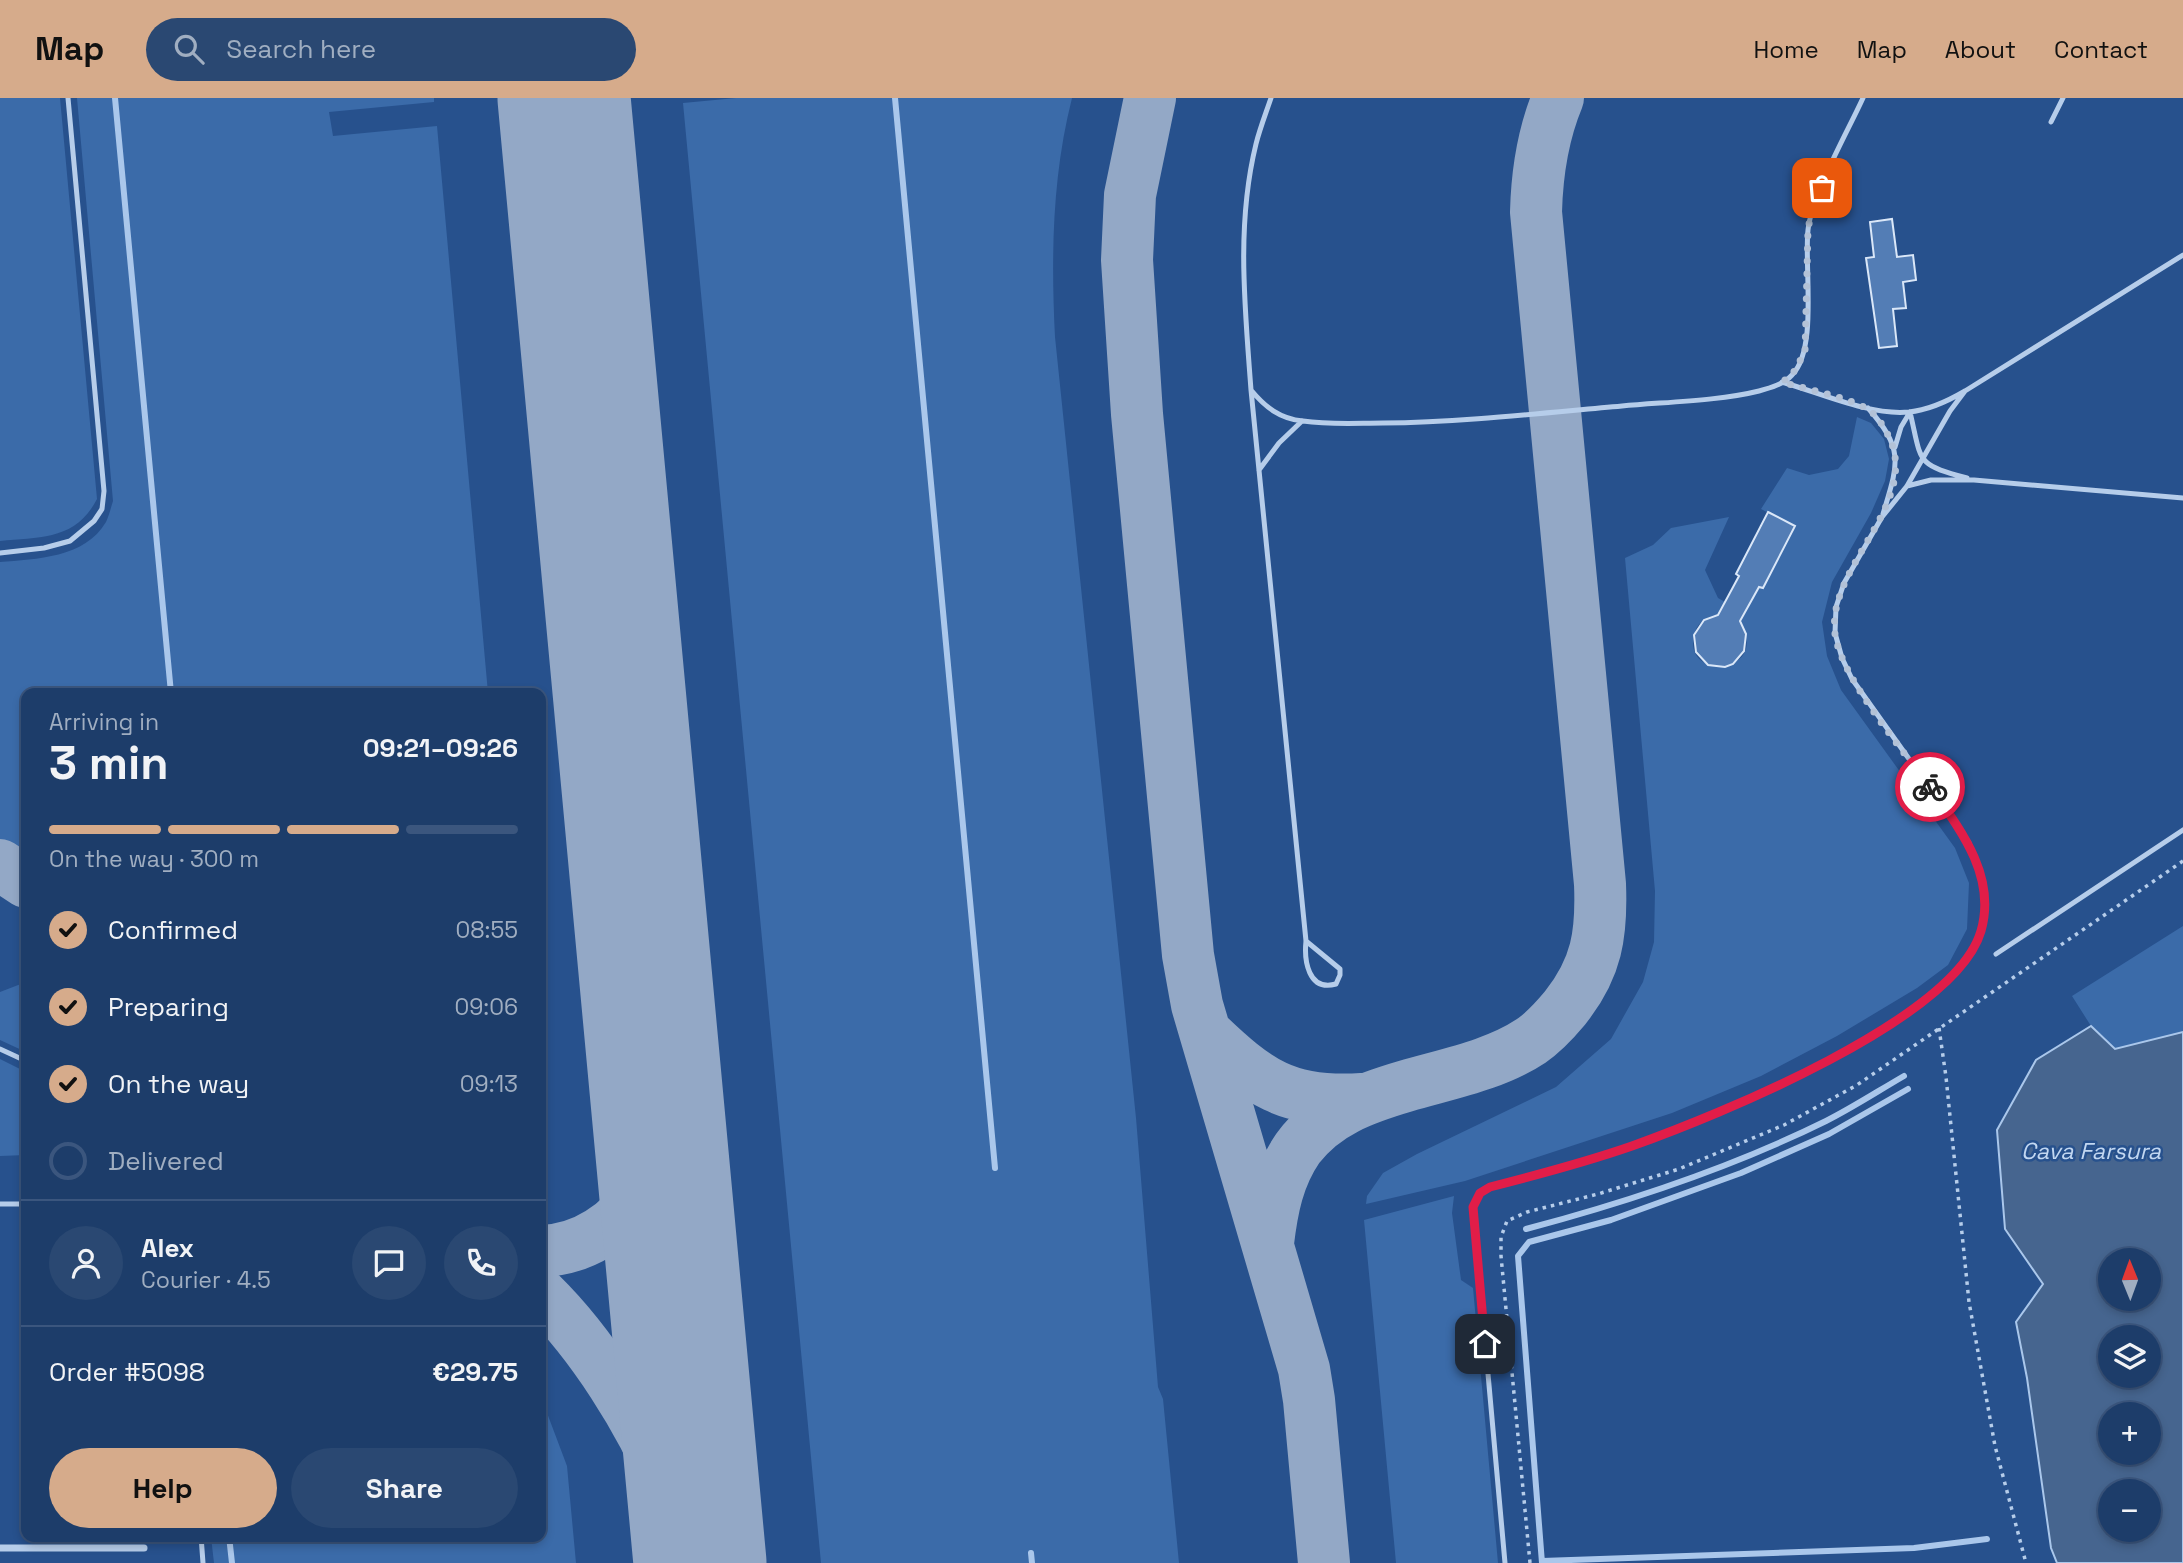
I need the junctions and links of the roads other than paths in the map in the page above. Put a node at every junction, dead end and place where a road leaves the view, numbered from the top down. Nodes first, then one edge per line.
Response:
1 (68, 98) edge
2 (1271, 98) edge
3 (1863, 98) edge
4 (2063, 98) edge
5 (2051, 122) dead end
6 (2183, 255) edge
7 (1782, 382) junction
8 (1251, 390) junction
9 (1965, 391) junction
10 (1867, 408) junction
11 (1910, 412) junction
12 (1302, 421) junction
13 (1895, 447) junction
14 (1921, 459) junction
15 (1259, 470) junction
16 (1974, 480) junction
17 (1907, 486) junction
18 (2183, 498) edge
19 (1882, 517) junction
20 (0, 552) edge
21 (2183, 830) edge
22 (1307, 941) junction
23 (1996, 954) dead end
24 (0, 1049) edge
25 (21, 1059) edge
26 (0, 1204) edge
27 (21, 1204) edge
28 (201, 1542) edge
29 (0, 1548) edge
30 (144, 1548) dead end
31 (203, 1563) edge
32 (1505, 1563) edge

1 - 20 lane
2 - 8 lane
3 - 7 lane
4 - 5 lane
6 - 9 lane
7 - 10 lane
7 - 12 lane
8 - 12 lane
8 - 15 lane
9 - 11 lane
9 - 14 lane
10 - 11 lane
10 - 13 lane
11 - 13 lane
11 - 14 lane
12 - 15 lane
13 - 19 lane
14 - 16 lane
14 - 17 lane
15 - 22 lane
16 - 17 lane
16 - 18 lane
17 - 19 lane
19 - 32 lane
21 - 23 lane
22 - 22 lane
24 - 25 lane
26 - 27 lane
28 - 31 lane
29 - 30 street

